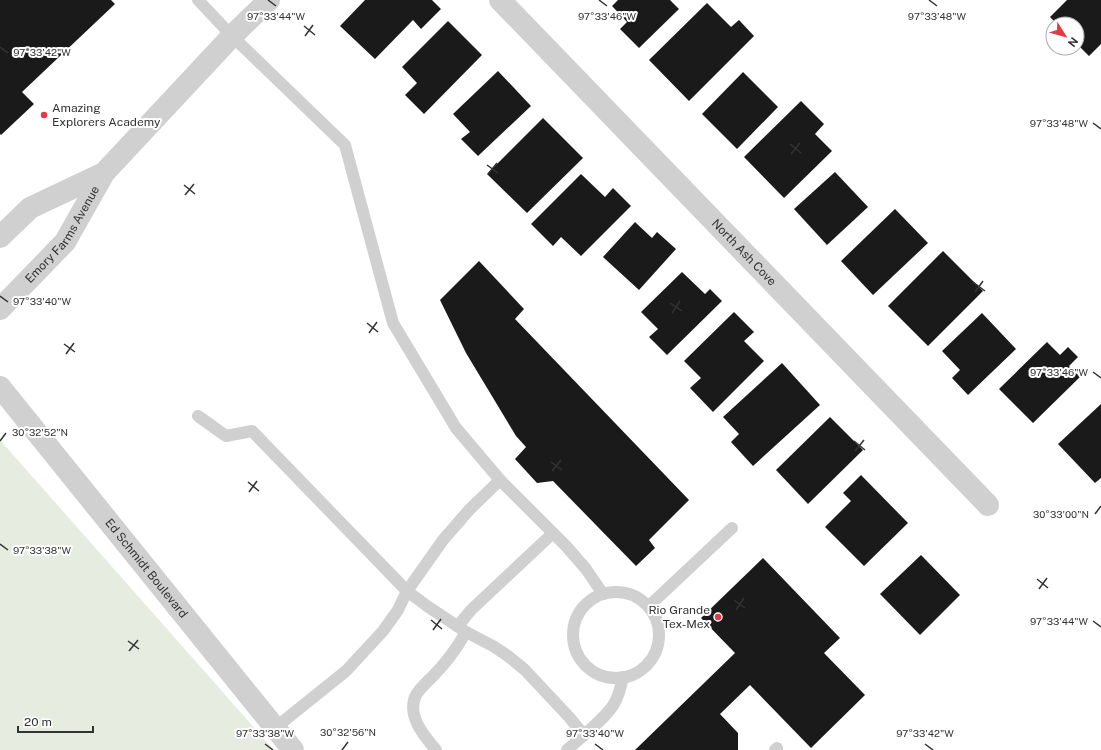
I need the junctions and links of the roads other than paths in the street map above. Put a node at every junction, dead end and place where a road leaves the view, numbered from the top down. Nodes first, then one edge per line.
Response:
1 (198, 0) edge
2 (269, 0) edge
3 (500, 0) edge
4 (232, 36) junction
5 (104, 173) junction
6 (0, 237) edge
7 (0, 309) edge
8 (0, 387) edge
9 (198, 416) dead end
10 (500, 480) junction
11 (988, 505) dead end
12 (732, 528) dead end
13 (553, 533) junction
14 (407, 591) junction
15 (603, 594) junction
16 (649, 606) junction
17 (462, 629) junction
18 (623, 677) junction
19 (275, 728) junction
20 (584, 735) junction
21 (293, 750) edge
22 (436, 750) edge
23 (567, 750) edge

1 - 4 lane
2 - 4 street, Emory Farms Avenue
3 - 11 street, North Ash Cove
4 - 5 street, Emory Farms Avenue
4 - 10 lane
5 - 6 street, Emory Farms Avenue
5 - 7 street, Emory Farms Avenue
8 - 19 street, Ed Schmidt Boulevard
9 - 14 lane
10 - 13 lane
10 - 14 lane
12 - 16 lane
13 - 15 lane
13 - 17 lane
14 - 17 lane
14 - 19 lane
15 - 16 lane
15 - 18 lane
16 - 18 lane
17 - 20 lane
17 - 22 lane
18 - 20 lane
19 - 21 street, Ed Schmidt Boulevard
20 - 23 lane

